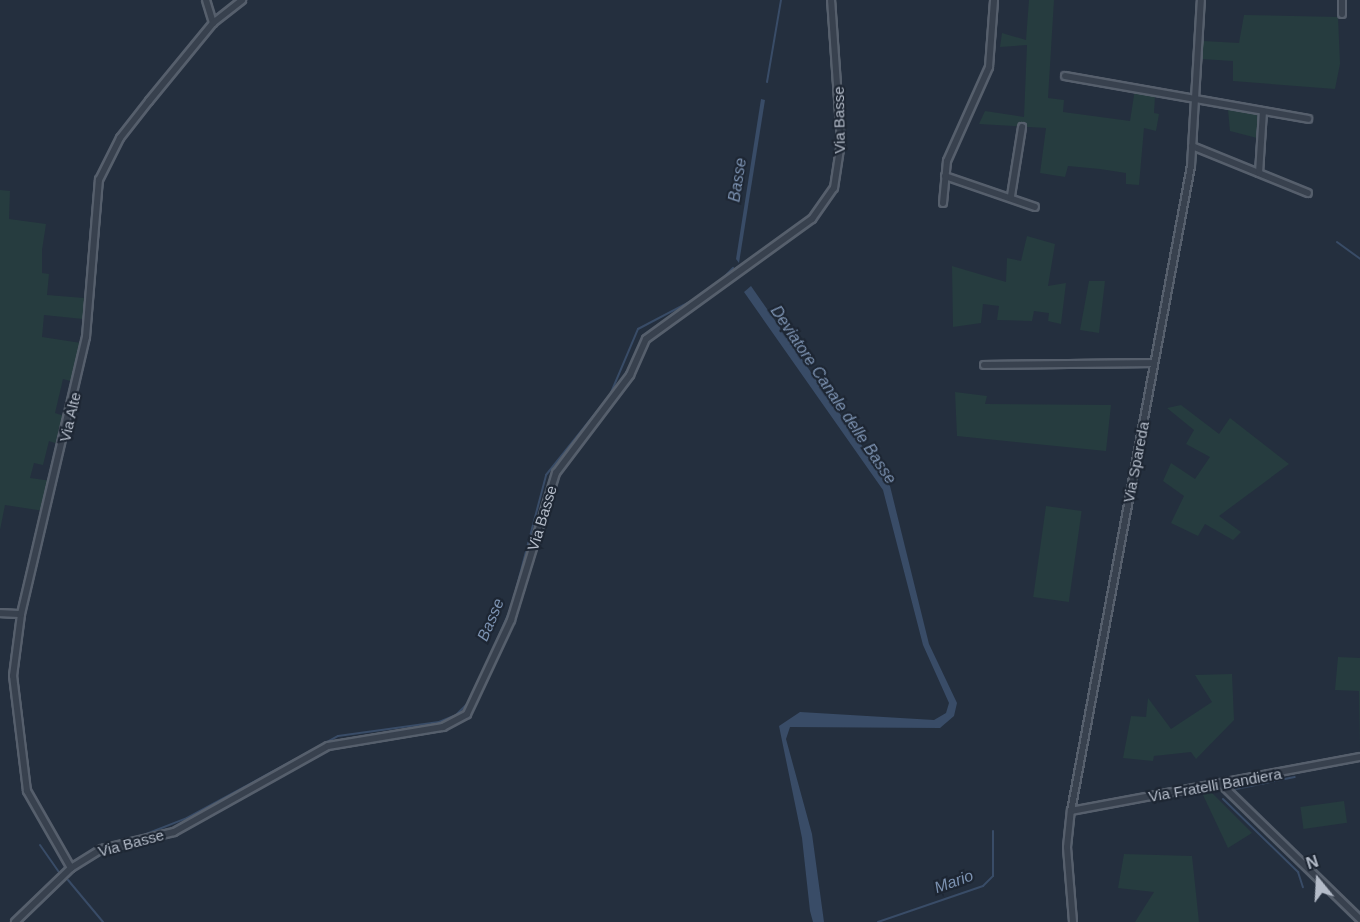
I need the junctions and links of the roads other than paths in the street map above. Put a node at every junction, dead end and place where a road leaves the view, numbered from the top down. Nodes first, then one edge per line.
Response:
1 (206, 0) edge
2 (242, 0) edge
3 (831, 0) edge
4 (993, 0) edge
5 (1201, 0) edge
6 (1342, 0) edge
7 (1342, 14) dead end
8 (213, 23) junction
9 (1065, 76) dead end
10 (1191, 100) junction
11 (1263, 111) junction
12 (1308, 119) dead end
13 (1022, 127) dead end
14 (1191, 146) junction
15 (1259, 173) junction
16 (945, 176) junction
17 (1308, 194) dead end
18 (1011, 196) junction
19 (943, 203) dead end
20 (1035, 207) dead end
21 (1154, 363) junction
22 (984, 365) dead end
23 (0, 613) edge
24 (21, 614) junction
25 (1360, 758) edge
26 (1221, 784) junction
27 (1071, 811) junction
28 (71, 868) junction
29 (1360, 919) edge
30 (15, 922) edge
31 (1073, 922) edge

1 - 8 street
2 - 8 street, Via Alte
3 - 28 street, Via Basse
4 - 16 street
5 - 10 street, Via Spareda
6 - 7 street
8 - 24 street, Via Alte
9 - 10 street
10 - 11 street
10 - 14 street, Via Spareda
11 - 12 street
11 - 15 street
13 - 18 street
14 - 15 street
14 - 21 street, Via Spareda
15 - 17 street
16 - 18 street
16 - 19 street
18 - 20 street
21 - 22 street
21 - 27 street, Via Spareda
23 - 24 street
24 - 28 street, Via Alte
25 - 26 street, Via Fratelli Bandiera
26 - 27 street, Via Fratelli Bandiera
26 - 29 street
27 - 31 street, Via Spareda
28 - 30 street, Via Basse

